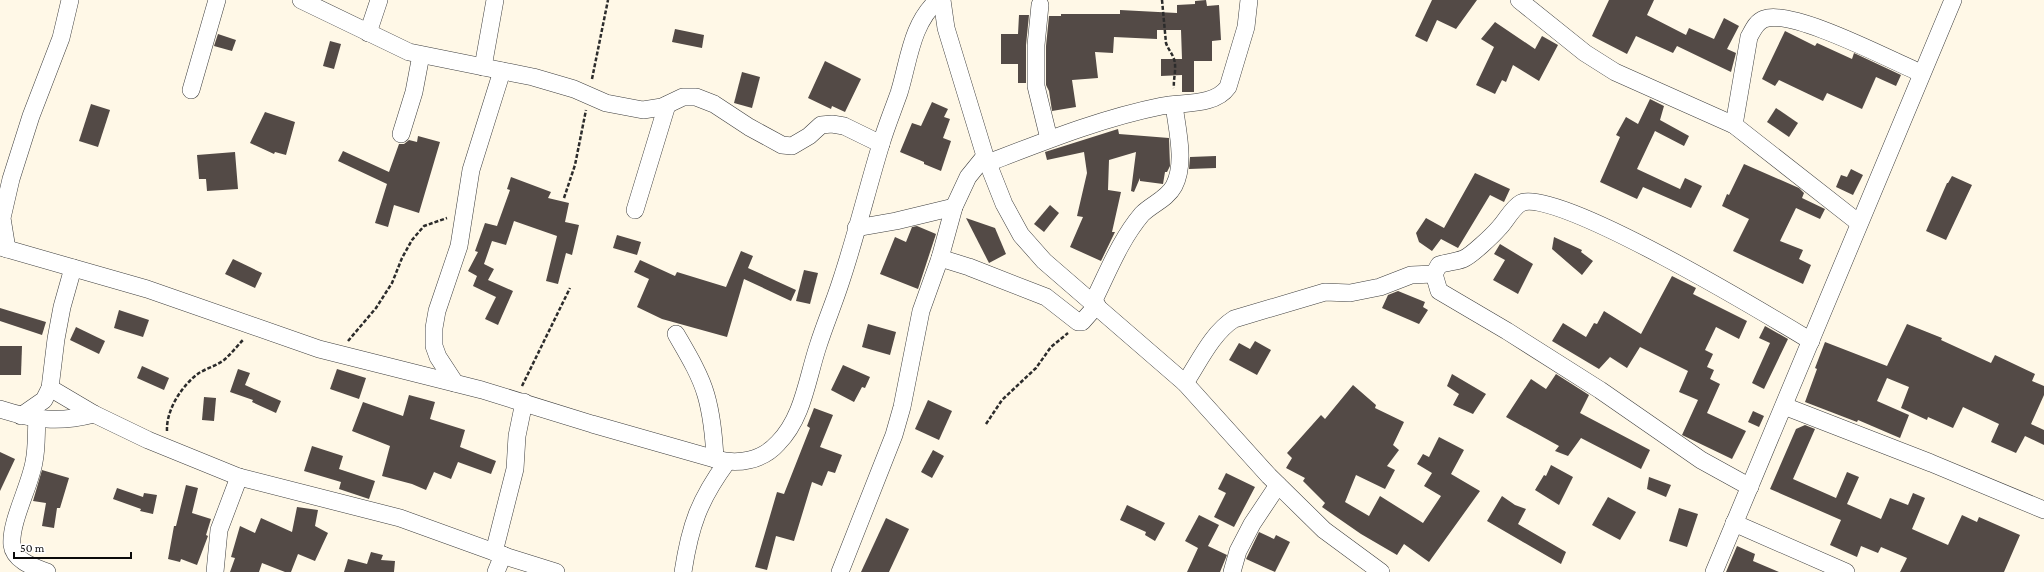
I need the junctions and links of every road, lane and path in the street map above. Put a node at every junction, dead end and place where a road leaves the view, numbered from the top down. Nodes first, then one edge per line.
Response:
1 (70, 0) edge
2 (217, 0) edge
3 (301, 0) edge
4 (379, 0) edge
5 (495, 0) edge
6 (608, 0) edge
7 (938, 0) edge
8 (942, 0) edge
9 (1162, 0) edge
10 (1249, 0) edge
11 (1519, 0) edge
12 (1953, 0) edge
13 (1040, 5) dead end
14 (368, 33) junction
15 (422, 55) junction
16 (483, 67) junction
17 (502, 71) junction
18 (1921, 73) junction
19 (191, 90) dead end
20 (589, 96) junction
21 (1176, 104) junction
22 (667, 105) junction
23 (1734, 126) junction
24 (401, 134) dead end
25 (1049, 139) junction
26 (881, 144) junction
27 (987, 160) junction
28 (564, 198) dead end
29 (954, 207) junction
30 (635, 210) dead end
31 (464, 215) junction
32 (1859, 223) junction
33 (856, 228) junction
34 (3, 248) edge
35 (940, 258) junction
36 (73, 268) junction
37 (1434, 274) junction
38 (570, 288) dead end
39 (1095, 304) junction
40 (1078, 322) junction
41 (254, 328) junction
42 (676, 334) dead end
43 (1811, 341) junction
44 (339, 354) junction
45 (455, 383) junction
46 (1185, 383) junction
47 (50, 388) junction
48 (521, 401) junction
49 (1784, 406) junction
50 (0, 409) edge
51 (94, 414) junction
52 (29, 417) junction
53 (986, 424) dead end
54 (167, 447) junction
55 (721, 461) junction
56 (239, 478) junction
57 (1278, 485) junction
58 (1750, 487) junction
59 (2044, 510) edge
60 (1734, 523) junction
61 (498, 554) junction
62 (46, 572) edge
63 (215, 572) edge
64 (496, 572) edge
65 (556, 572) edge
66 (683, 572) edge
67 (840, 572) edge
68 (1232, 572) edge
69 (1381, 572) edge
70 (1714, 572) edge
71 (1846, 572) edge

1 - 34 street
2 - 19 street
3 - 14 street
4 - 14 street
5 - 16 street
6 - 20 path
7 - 26 street
8 - 27 street
9 - 21 path
10 - 21 street
11 - 23 street
12 - 18 street
13 - 25 street
14 - 15 street
15 - 16 street
15 - 24 street
16 - 17 street
17 - 20 street
17 - 31 street
18 - 23 street
18 - 32 street
20 - 22 street
20 - 28 path
21 - 25 street
21 - 39 street
22 - 26 street
22 - 30 street
23 - 32 street
25 - 27 street
26 - 33 street
27 - 29 street
27 - 39 street
29 - 33 street
29 - 35 street
31 - 44 path
31 - 45 street
32 - 43 street
33 - 55 street
34 - 36 street
35 - 40 street
35 - 67 street
36 - 41 street
36 - 47 street
37 - 43 street
37 - 46 street
37 - 58 street
38 - 48 path
39 - 40 street
39 - 46 street
40 - 53 path
41 - 44 street
41 - 54 path
42 - 55 street
43 - 49 street
44 - 45 street
45 - 48 street
46 - 57 street
47 - 51 street
47 - 52 street
48 - 55 street
48 - 61 street
49 - 58 street
49 - 59 street
50 - 52 street
51 - 52 street
51 - 54 street
52 - 62 street
54 - 56 street
55 - 66 street
56 - 61 street
56 - 63 street
57 - 68 street
57 - 69 street
58 - 60 street
60 - 70 street
60 - 71 street
61 - 64 street
61 - 65 street

